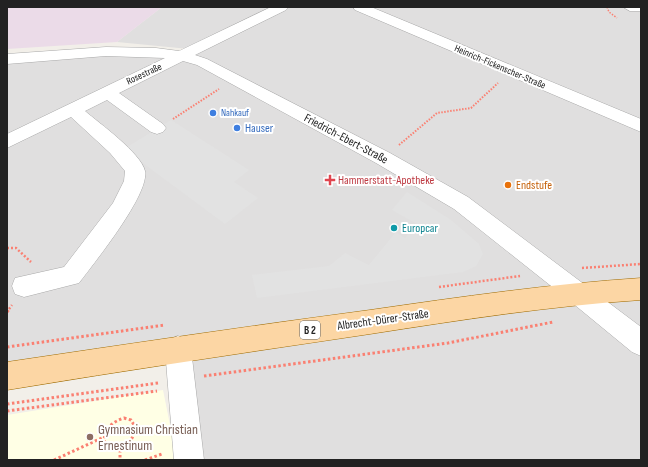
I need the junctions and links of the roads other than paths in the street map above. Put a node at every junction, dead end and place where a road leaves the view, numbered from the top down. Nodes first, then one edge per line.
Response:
1 (281, 7) edge
2 (360, 7) edge
3 (630, 7) edge
4 (641, 7) edge
5 (183, 55) junction
6 (7, 59) edge
7 (107, 92) junction
8 (72, 109) junction
9 (641, 126) edge
10 (157, 128) road end
11 (7, 142) edge
12 (24, 286) dead end
13 (641, 289) edge
14 (579, 293) junction
15 (641, 343) edge
16 (178, 349) junction
17 (7, 376) edge
18 (189, 460) edge

1 - 5 street, Rosestraße
2 - 9 street, Heinrich-Fickenscher-Straße
3 - 4 street
5 - 6 street, Friedrich-Ebert-Straße
5 - 7 street, Rosestraße
5 - 14 street, Friedrich-Ebert-Straße
7 - 8 street, Rosestraße
7 - 10 street
8 - 11 street, Rosestraße
8 - 12 street
13 - 14 main road, Albrecht-Dürer-Straße / B 2
14 - 15 street, Friedrich-Ebert-Straße
14 - 16 main road, Albrecht-Dürer-Straße / B 2
16 - 17 main road, Albrecht-Dürer-Straße / B 2
16 - 18 street

